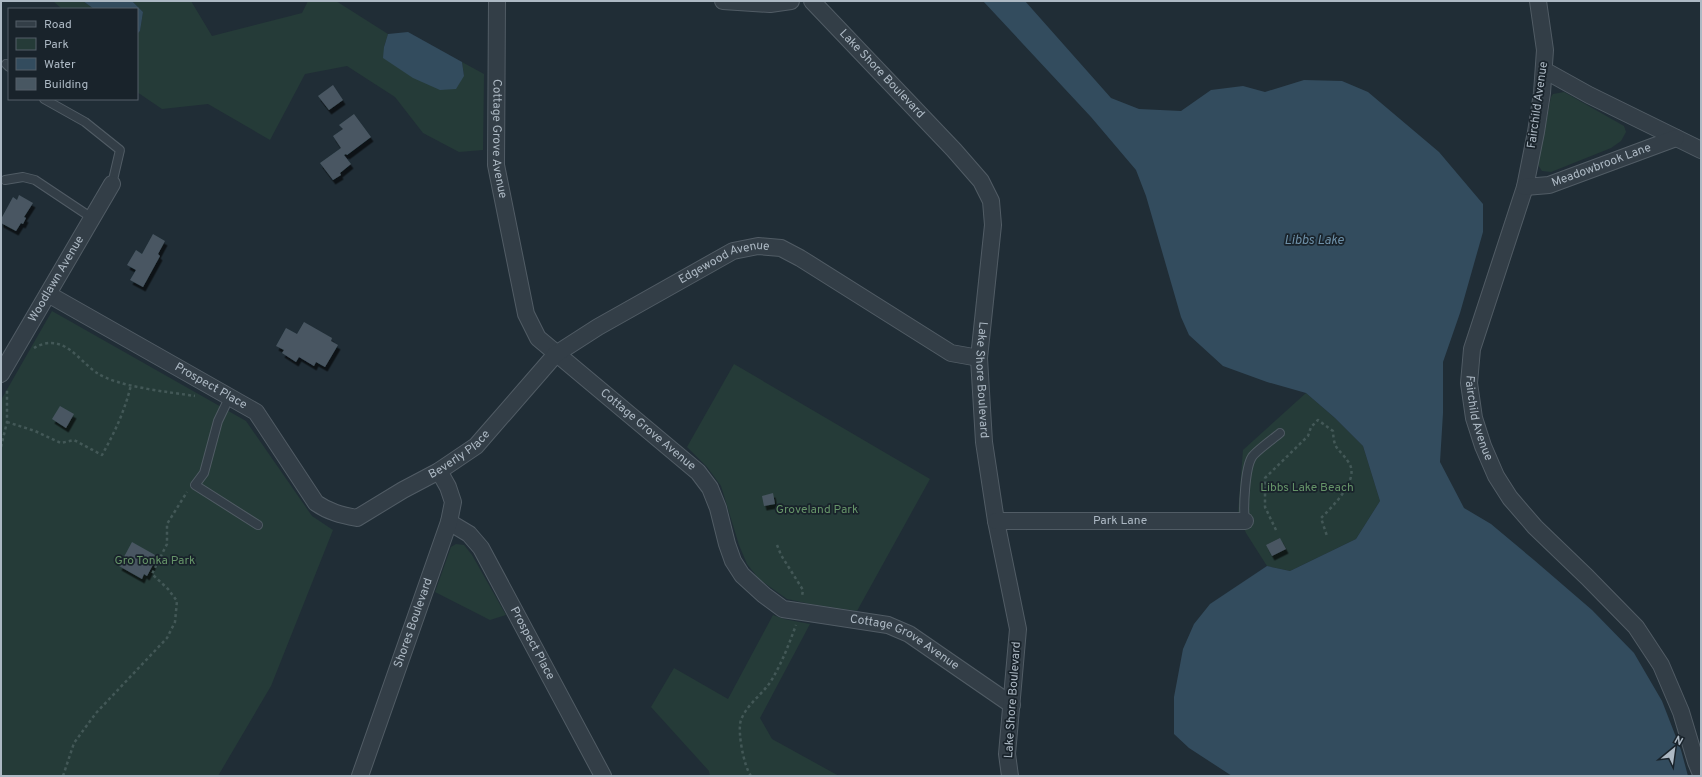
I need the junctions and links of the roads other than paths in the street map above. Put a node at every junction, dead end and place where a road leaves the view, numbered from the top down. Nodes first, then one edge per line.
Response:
1 (497, 1) edge
2 (723, 1) edge
3 (791, 1) edge
4 (812, 1) edge
5 (1538, 1) edge
6 (1544, 70) junction
7 (46, 100) edge
8 (1676, 138) junction
9 (1701, 150) edge
10 (5, 180) dead end
11 (112, 184) joint
12 (1525, 187) junction
13 (92, 218) junction
14 (48, 294) junction
15 (556, 354) junction
16 (979, 358) junction
17 (4, 379) edge
18 (230, 396) junction
19 (1280, 434) dead end
20 (439, 471) junction
21 (338, 514) joint
22 (996, 521) junction
23 (1245, 521) joint
24 (449, 522) junction
25 (258, 525) dead end
26 (1012, 705) junction
27 (1701, 774) edge
28 (360, 776) edge
29 (604, 776) edge
30 (1010, 776) edge

1 - 15 street, Cottage Grove Avenue
2 - 3 street
4 - 16 street, Lake Shore Boulevard
5 - 6 street, Fairchild Avenue
6 - 8 street, Meadowbrook Lane
6 - 12 street, Fairchild Avenue
7 - 11 lane
8 - 9 street, Meadowbrook Lane
8 - 12 street, Meadowbrook Lane
10 - 13 lane
11 - 13 street, Woodlawn Avenue
12 - 27 street, Fairchild Avenue
13 - 14 street, Woodlawn Avenue
14 - 17 street, Woodlawn Avenue
14 - 18 street, Prospect Place
15 - 16 street, Edgewood Avenue
15 - 20 street, Beverly Place
15 - 26 street, Cottage Grove Avenue
16 - 22 street, Lake Shore Boulevard
18 - 21 street, Prospect Place
18 - 25 lane
19 - 23 lane
20 - 21 street, Beverly Place
20 - 24 street, Shores Boulevard
22 - 23 street, Park Lane
22 - 26 street, Lake Shore Boulevard
24 - 28 street, Shores Boulevard
24 - 29 street, Prospect Place
26 - 30 street, Lake Shore Boulevard

